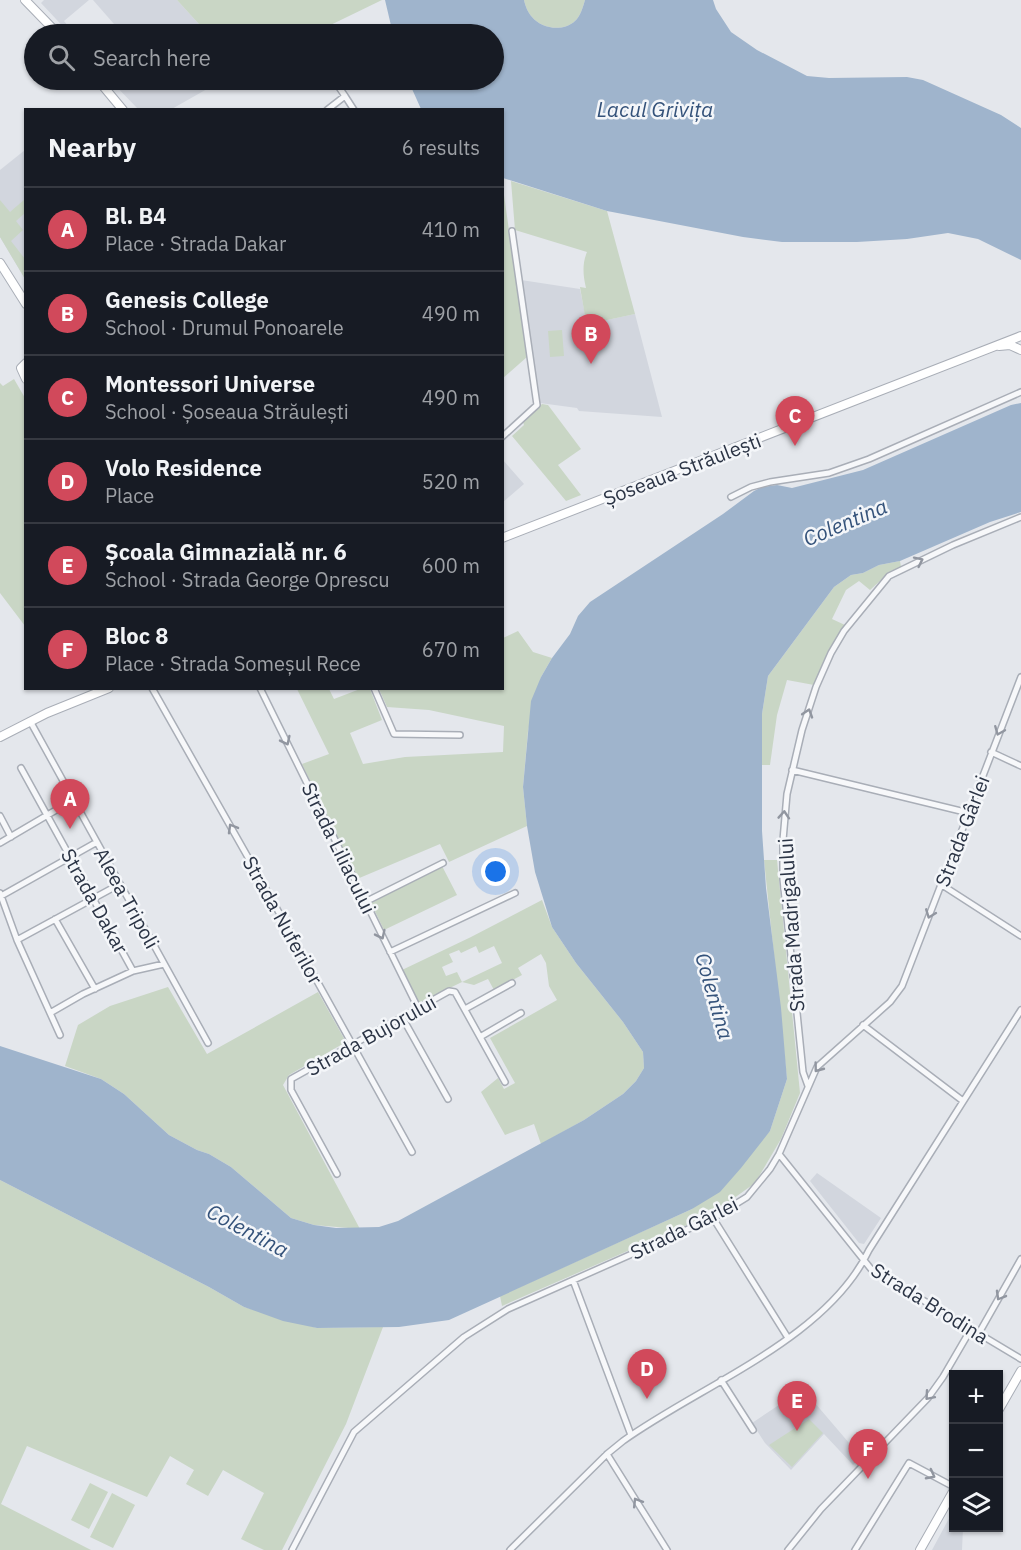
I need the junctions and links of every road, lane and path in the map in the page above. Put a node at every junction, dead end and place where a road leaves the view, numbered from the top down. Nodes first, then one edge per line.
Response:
1 (26, 1) edge
2 (48, 24) edge
3 (106, 90) edge
4 (341, 90) edge
5 (345, 96) junction
6 (121, 108) edge
7 (330, 108) edge
8 (353, 108) edge
9 (512, 231) dead end
10 (0, 263) edge
11 (24, 301) edge
12 (1021, 336) edge
13 (996, 346) junction
14 (1021, 350) edge
15 (1021, 392) edge
16 (504, 435) edge
17 (731, 497) dead end
18 (1021, 517) edge
19 (504, 537) edge
20 (1021, 677) edge
21 (104, 690) edge
22 (153, 690) edge
23 (261, 690) edge
24 (375, 690) edge
25 (30, 721) junction
26 (460, 735) dead end
27 (0, 737) edge
28 (991, 752) junction
29 (1021, 766) edge
30 (21, 768) dead end
31 (792, 770) junction
32 (73, 800) junction
33 (969, 813) junction
34 (47, 815) junction
35 (0, 816) edge
36 (11, 837) junction
37 (96, 842) junction
38 (0, 843) edge
39 (70, 857) junction
40 (444, 863) dead end
41 (120, 884) junction
42 (942, 885) junction
43 (515, 893) dead end
44 (1, 895) edge
45 (93, 899) junction
46 (365, 902) junction
47 (55, 919) junction
48 (1021, 936) edge
49 (16, 940) junction
50 (390, 952) junction
51 (164, 964) junction
52 (133, 971) junction
53 (512, 983) dead end
54 (95, 988) junction
55 (418, 1008) junction
56 (465, 1009) junction
57 (1021, 1010) edge
58 (50, 1013) junction
59 (521, 1013) dead end
60 (402, 1017) junction
61 (863, 1025) junction
62 (60, 1035) dead end
63 (480, 1037) junction
64 (208, 1043) dead end
65 (353, 1044) junction
66 (505, 1082) dead end
67 (808, 1086) junction
68 (448, 1099) dead end
69 (963, 1101) junction
70 (412, 1152) dead end
71 (779, 1154) junction
72 (337, 1174) dead end
73 (713, 1218) junction
74 (1021, 1259) edge
75 (864, 1262) junction
76 (573, 1281) junction
77 (971, 1329) junction
78 (978, 1333) junction
79 (788, 1338) junction
80 (1021, 1359) edge
81 (1021, 1371) edge
82 (721, 1380) junction
83 (1003, 1404) edge
84 (753, 1430) dead end
85 (631, 1435) junction
86 (607, 1454) junction
87 (949, 1486) edge
88 (949, 1498) edge
89 (292, 1550) edge
90 (510, 1550) edge
91 (667, 1550) edge
92 (788, 1550) edge
93 (855, 1550) edge
94 (920, 1550) edge

1 - 2 street
3 - 6 street
4 - 5 street
5 - 7 street
5 - 8 street
9 - 16 street
10 - 11 street
12 - 13 street, Șoseaua Străulești
13 - 14 street
13 - 19 street, Șoseaua Străulești
15 - 17 street
31 -> 18 street, Strada Madrigalului
20 -> 28 street, Strada Gârlei
21 - 25 street
65 -> 22 street, Strada Nuferilor
23 -> 46 street, Strada Liliacului
24 - 26 street
25 - 27 street
25 - 32 street, Aleea Tripoli
28 - 29 street
28 - 33 street, Strada Gârlei
30 - 34 street, Strada Dakar
31 - 33 street
67 -> 31 street, Strada Madrigalului
32 - 34 street
32 - 37 street, Aleea Tripoli
33 - 42 street, Strada Gârlei
34 - 36 street
34 - 39 street, Strada Dakar
35 - 36 street
36 - 38 street
37 - 39 street
37 - 41 street, Aleea Tripoli
39 - 44 street
39 - 45 street, Strada Dakar
40 - 46 street
41 - 45 street
41 - 51 street, Aleea Tripoli
42 - 48 street
42 -> 61 street, Strada Gârlei
43 - 50 street
44 - 49 street
45 - 47 street
45 - 52 street, Strada Dakar
46 -> 50 street, Strada Liliacului
47 - 49 street
47 - 54 street
49 - 58 street
50 - 55 street, Strada Liliacului
51 - 52 street
51 - 64 street, Aleea Tripoli
52 - 54 street
53 - 56 street
54 - 58 street
55 - 56 street, Strada Bujorului
55 - 60 street, Strada Bujorului
56 - 63 street, Strada Bujorului
57 - 69 street
58 - 62 street
59 - 63 street
60 - 65 street, Strada Bujorului
60 - 68 street
61 -> 67 street, Strada Gârlei
61 - 69 street
63 - 66 street, Strada Bujorului
65 - 70 street, Strada Nuferilor
65 - 72 street, Strada Bujorului
67 - 71 street, Strada Gârlei
69 - 75 street
71 - 73 street, Strada Gârlei
71 - 75 street, Strada Brodina
73 - 76 street, Strada Gârlei
73 - 79 street
74 -> 78 street
75 - 77 street, Strada Brodina
75 - 79 street
76 - 85 street
76 - 89 street, Strada Gârlei
77 - 78 street, Strada Brodina
77 -> 92 street
78 - 80 street, Strada Brodina
79 - 82 street
81 - 83 street
82 - 84 street
82 - 85 street
85 - 86 street
86 - 90 street
91 -> 86 street
93 -> 87 street
88 - 94 street

